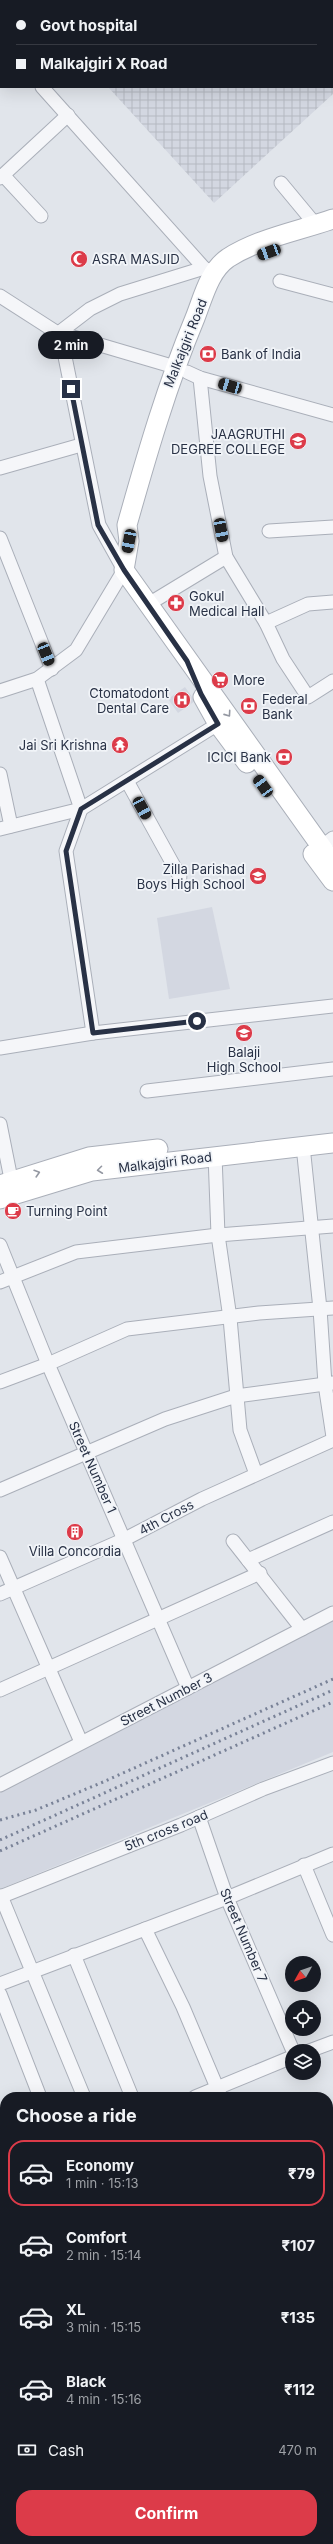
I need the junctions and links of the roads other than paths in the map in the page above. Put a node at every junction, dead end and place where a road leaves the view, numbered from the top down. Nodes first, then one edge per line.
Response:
1 (43, 88) edge
2 (68, 115) junction
3 (1, 176) edge
4 (281, 183) dead end
5 (41, 216) dead end
6 (333, 219) edge
7 (315, 224) junction
8 (333, 231) edge
9 (213, 273) junction
10 (280, 281) dead end
11 (333, 295) edge
12 (0, 296) edge
13 (60, 332) junction
14 (187, 372) junction
15 (333, 415) edge
16 (81, 445) junction
17 (0, 468) edge
18 (333, 527) edge
19 (269, 531) dead end
20 (0, 538) edge
21 (226, 557) junction
22 (124, 570) junction
23 (333, 602) edge
24 (147, 605) junction
25 (266, 623) junction
26 (187, 661) junction
27 (52, 669) junction
28 (36, 679) junction
29 (333, 680) edge
30 (0, 691) edge
31 (218, 724) junction
32 (0, 774) edge
33 (127, 781) junction
34 (81, 809) junction
35 (6, 827) edge
36 (327, 842) edge
37 (333, 863) edge
38 (180, 876) dead end
39 (333, 881) edge
40 (333, 1006) edge
41 (93, 1033) junction
42 (0, 1048) edge
43 (333, 1069) edge
44 (147, 1091) dead end
45 (0, 1124) edge
46 (333, 1131) edge
47 (333, 1143) edge
48 (254, 1145) junction
49 (303, 1146) junction
50 (215, 1155) junction
51 (6, 1190) edge
52 (333, 1226) edge
53 (312, 1228) junction
54 (218, 1235) junction
55 (0, 1245) edge
56 (6, 1280) edge
57 (327, 1308) edge
58 (230, 1318) junction
59 (48, 1364) junction
60 (0, 1382) edge
61 (329, 1384) edge
62 (236, 1396) junction
63 (333, 1437) edge
64 (333, 1440) edge
65 (86, 1453) junction
66 (256, 1474) junction
67 (0, 1490) edge
68 (333, 1522) edge
69 (125, 1539) junction
70 (233, 1541) dead end
71 (0, 1557) edge
72 (248, 1560) junction
73 (260, 1573) junction
74 (14, 1588) junction
75 (0, 1594) edge
76 (333, 1614) edge
77 (159, 1619) junction
78 (302, 1629) junction
79 (47, 1669) junction
80 (188, 1688) junction
81 (0, 1690) edge
82 (82, 1742) junction
83 (333, 1763) edge
84 (0, 1785) edge
85 (199, 1817) junction
86 (333, 1854) edge
87 (304, 1865) junction
88 (1, 1896) edge
89 (227, 1898) junction
90 (145, 1929) junction
91 (333, 1935) edge
92 (74, 1955) junction
93 (31, 1971) junction
94 (0, 1984) edge
95 (0, 1994) edge
96 (333, 2042) edge
97 (290, 2044) edge
98 (321, 2046) edge
99 (285, 2061) edge
100 (38, 2092) edge
101 (82, 2092) edge
102 (130, 2092) edge
103 (220, 2092) edge

1 - 2 street
2 - 3 street
2 - 9 street
3 - 5 street
4 - 7 street
6 - 7 main road, Malkajgiri Road
7 - 9 main road, Malkajgiri Road
8 - 9 main road
9 - 13 street
9 - 14 main road, Malkajgiri Road
10 - 11 street
12 - 13 street
13 - 14 street
13 - 16 street
14 - 15 street
14 - 21 street
14 - 22 main road, Malkajgiri Road
16 - 17 street
16 - 22 street
18 - 19 street
20 - 27 street
21 - 24 street
21 - 25 street
22 - 24 main road
22 - 27 street
23 - 25 street
24 - 26 main road
25 - 29 street
26 - 31 main road
26 -> 36 main road
27 - 28 street
28 - 30 street
28 - 34 street
31 - 33 street
31 - 39 main road
32 - 35 street
33 - 34 street
33 - 38 street
34 - 35 street
34 - 41 street
36 - 37 main road
40 - 41 street
41 - 42 street
43 - 44 street
45 - 51 street
46 - 48 main road, Malkajgiri Road
47 - 49 main road, Malkajgiri Road
48 - 49 main road, Malkajgiri Road
48 - 50 main road, Malkajgiri Road
51 -> 48 main road, Malkajgiri Road
49 - 53 street
50 -> 51 main road, Malkajgiri Road
50 - 54 street
52 - 53 street
53 - 54 street
53 - 57 street
54 - 56 street
54 - 58 street
55 - 56 street, Street Number 1
56 - 59 street, Street Number 1
57 - 58 street
57 - 61 street
58 - 59 street
58 - 62 street
59 - 60 street
59 - 65 street, Street Number 1
61 - 62 street
61 - 63 street
62 - 65 street
62 - 66 street
64 - 66 street, 4th Cross
65 - 67 street
65 - 69 street, Street Number 1
66 - 69 street, 4th Cross
68 - 72 street
69 - 74 street, 4th Cross
69 - 77 street, Street Number 1
70 - 72 street
71 - 74 street
72 - 73 street
73 - 77 street
73 - 78 street
74 - 75 street, 4th Cross
74 - 79 street
76 - 78 street, Street Number 3
77 - 79 street
77 - 80 street, Street Number 1
78 - 80 street, Street Number 3
79 - 81 street
79 - 82 street
80 - 82 street, Street Number 3
82 - 84 street, Street Number 3
83 - 85 street, 5th cross road
85 - 88 street, 5th cross road
85 - 89 street, Street Number 7
86 - 87 street
87 - 89 street
87 - 91 street
88 - 93 street
89 - 90 street
89 - 97 street, Street Number 7
90 - 92 street
90 - 103 street
92 - 93 street
92 - 102 street
93 - 94 street
93 - 101 street
95 - 100 street
96 - 98 street
99 - 103 street

